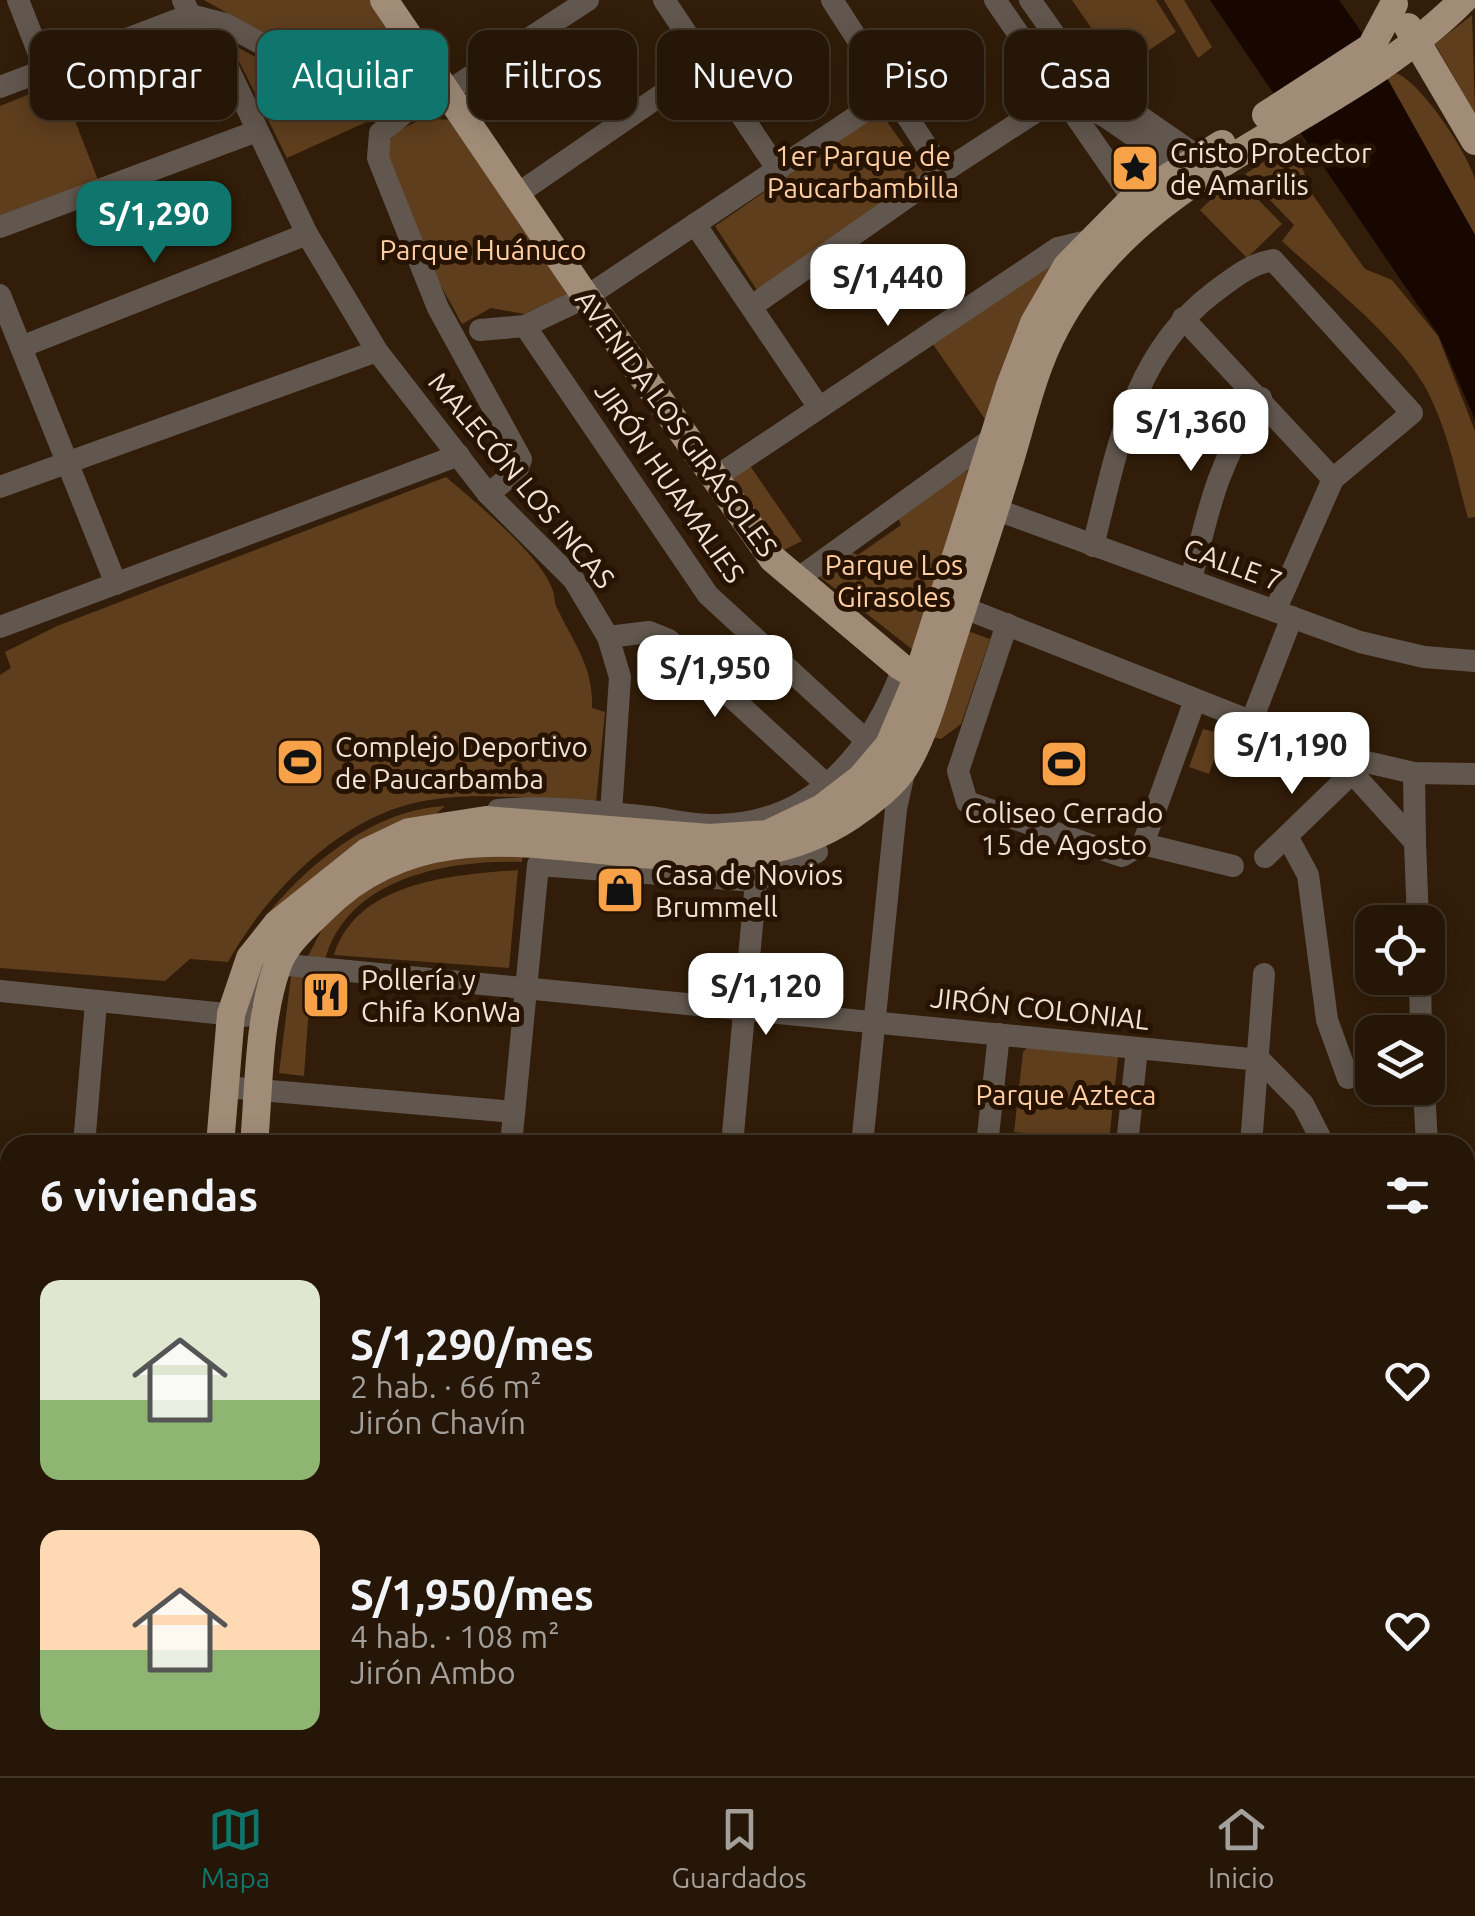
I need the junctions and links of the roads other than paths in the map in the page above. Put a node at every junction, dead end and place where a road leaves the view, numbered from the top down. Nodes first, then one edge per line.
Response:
1 (18, 0) edge
2 (384, 0) edge
3 (588, 0) edge
4 (664, 0) edge
5 (832, 0) edge
6 (994, 0) edge
7 (1030, 0) edge
8 (1464, 0) edge
9 (1474, 0) edge
10 (1393, 2) edge
11 (187, 8) edge
12 (551, 10) edge
13 (1475, 10) edge
14 (137, 30) edge
15 (404, 30) edge
16 (684, 30) edge
17 (851, 30) edge
18 (1015, 30) edge
19 (1051, 30) edge
20 (30, 31) edge
21 (1416, 39) junction
22 (257, 41) edge
23 (1376, 56) junction
24 (30, 75) edge
25 (0, 86) edge
26 (448, 90) edge
27 (448, 95) edge
28 (657, 98) edge
29 (396, 120) edge
30 (744, 120) edge
31 (852, 120) edge
32 (907, 120) edge
33 (1021, 120) edge
34 (1079, 120) edge
35 (1110, 120) edge
36 (1136, 120) edge
37 (257, 131) junction
38 (1475, 141) edge
39 (778, 170) junction
40 (1198, 170) junction
41 (942, 172) junction
42 (516, 195) junction
43 (1133, 199) junction
44 (695, 224) junction
45 (0, 227) edge
46 (307, 234) junction
47 (1092, 240) junction
48 (0, 295) edge
49 (586, 297) junction
50 (752, 306) junction
51 (1182, 318) junction
52 (525, 326) junction
53 (480, 330) dead end
54 (21, 347) junction
55 (377, 351) junction
56 (1261, 398) junction
57 (818, 406) junction
58 (997, 435) junction
59 (460, 455) junction
60 (66, 464) junction
61 (713, 479) junction
62 (1333, 479) junction
63 (0, 487) edge
64 (488, 494) junction
65 (985, 506) junction
66 (1094, 546) junction
67 (796, 580) junction
68 (1191, 580) junction
69 (116, 584) junction
70 (962, 607) junction
71 (1284, 614) junction
72 (1007, 624) junction
73 (0, 627) edge
74 (608, 637) junction
75 (1475, 662) edge
76 (919, 678) junction
77 (1195, 700) junction
78 (1252, 720) junction
79 (868, 742) junction
80 (1336, 755) junction
81 (905, 768) junction
82 (1414, 773) junction
83 (1352, 774) junction
84 (1475, 774) edge
85 (827, 785) junction
86 (611, 813) junction
87 (432, 827) junction
88 (1288, 838) junction
89 (1416, 842) junction
90 (1143, 844) junction
91 (818, 852) dead end
92 (1265, 857) dead end
93 (1233, 866) dead end
94 (756, 881) junction
95 (1418, 905) edge
96 (278, 964) junction
97 (1264, 974) dead end
98 (527, 988) junction
99 (0, 992) edge
100 (96, 1003) junction
101 (746, 1010) junction
102 (231, 1014) junction
103 (266, 1018) junction
104 (874, 1022) junction
105 (999, 1034) junction
106 (1137, 1048) junction
107 (1260, 1060) junction
108 (1348, 1078) dead end
109 (225, 1088) junction
110 (259, 1090) junction
111 (1425, 1105) edge
112 (514, 1112) junction
113 (85, 1135) edge
114 (221, 1135) edge
115 (255, 1135) edge
116 (512, 1135) edge
117 (733, 1135) edge
118 (863, 1135) edge
119 (988, 1135) edge
120 (1128, 1135) edge
121 (1252, 1135) edge
122 (1319, 1135) edge
123 (1426, 1135) edge

1 - 20 street
2 - 15 main road, AVENIDA LOS GIRASOLES
3 - 12 street
4 - 16 street
5 - 17 street
6 - 18 street
7 - 19 street
8 - 21 main road
9 - 13 main road
10 - 21 main road
10 - 23 main road
11 - 14 street
11 - 22 street
11 - 37 street, MALECÓN LOS INCAS
12 - 26 street
21 - 23 main road
21 - 38 main road
23 - 40 main road
24 - 25 street
27 - 42 main road, AVENIDA LOS GIRASOLES
28 - 42 street
29 - 64 street
30 - 39 street
31 - 39 street
32 - 41 street
33 - 41 street
34 - 43 street
35 - 40 street
36 - 40 street
37 - 45 street
37 - 46 street, MALECÓN LOS INCAS
39 - 44 street
40 - 43 main road
40 - 65 main road
41 - 50 street
42 - 49 main road, AVENIDA LOS GIRASOLES
43 - 47 main road
44 - 49 street
44 - 50 street
46 - 54 street
46 - 55 street, MALECÓN LOS INCAS
47 - 57 street
47 - 58 main road
48 - 54 street
49 - 52 street
49 - 61 main road, AVENIDA LOS GIRASOLES
50 - 57 street
51 - 56 street
51 - 62 street
51 - 66 street
52 - 53 street
52 - 79 street, JIRÓN HUAMALIES
54 - 60 street
55 - 59 street, MALECÓN LOS INCAS
55 - 60 street
56 - 62 street
56 - 68 street
57 - 61 street
58 - 65 main road
58 - 67 street
59 - 64 street, MALECÓN LOS INCAS
59 - 69 street
60 - 63 street
60 - 69 street
61 - 67 main road, AVENIDA LOS GIRASOLES
62 - 71 street
64 - 74 street, MALECÓN LOS INCAS
65 - 66 street, CALLE 7
65 - 70 main road
65 - 76 main road
66 - 68 street, CALLE 7
67 - 76 main road, AVENIDA LOS GIRASOLES
68 - 71 street, CALLE 7
69 - 73 street
70 - 72 street
70 - 76 main road
71 - 75 street, CALLE 7
71 - 78 street
72 - 77 street
72 - 90 street
74 - 85 street
74 - 86 street, MALECÓN LOS INCAS
76 - 79 street
76 - 81 main road
76 - 87 main road
77 - 78 street
77 - 90 street
78 - 80 street
79 - 85 street
80 - 82 street
80 - 83 street
81 - 96 main road
81 - 104 street
82 - 84 street
82 - 89 street
83 - 88 street
83 - 89 street
85 - 86 street
86 - 87 street
87 - 102 main road
88 - 92 street
88 - 108 street
89 - 95 street
90 - 93 street
91 - 94 street
94 - 98 street
94 - 101 street
96 - 98 street, JIRÓN COLONIAL
96 - 102 street
96 - 103 main road
97 - 107 street
98 - 101 street, JIRÓN COLONIAL
98 - 112 street
99 - 100 street
100 - 102 street
100 - 113 street
101 - 104 street, JIRÓN COLONIAL
101 - 117 street
102 - 103 street
102 - 109 main road
103 - 110 main road
104 - 105 street, JIRÓN COLONIAL
104 - 118 street
105 - 106 street, JIRÓN COLONIAL
105 - 119 street
106 - 107 street, JIRÓN COLONIAL
106 - 120 street
107 - 121 street
107 - 122 street
109 - 110 street
109 - 114 main road
110 - 112 street
110 - 115 main road
111 - 123 street
112 - 116 street

